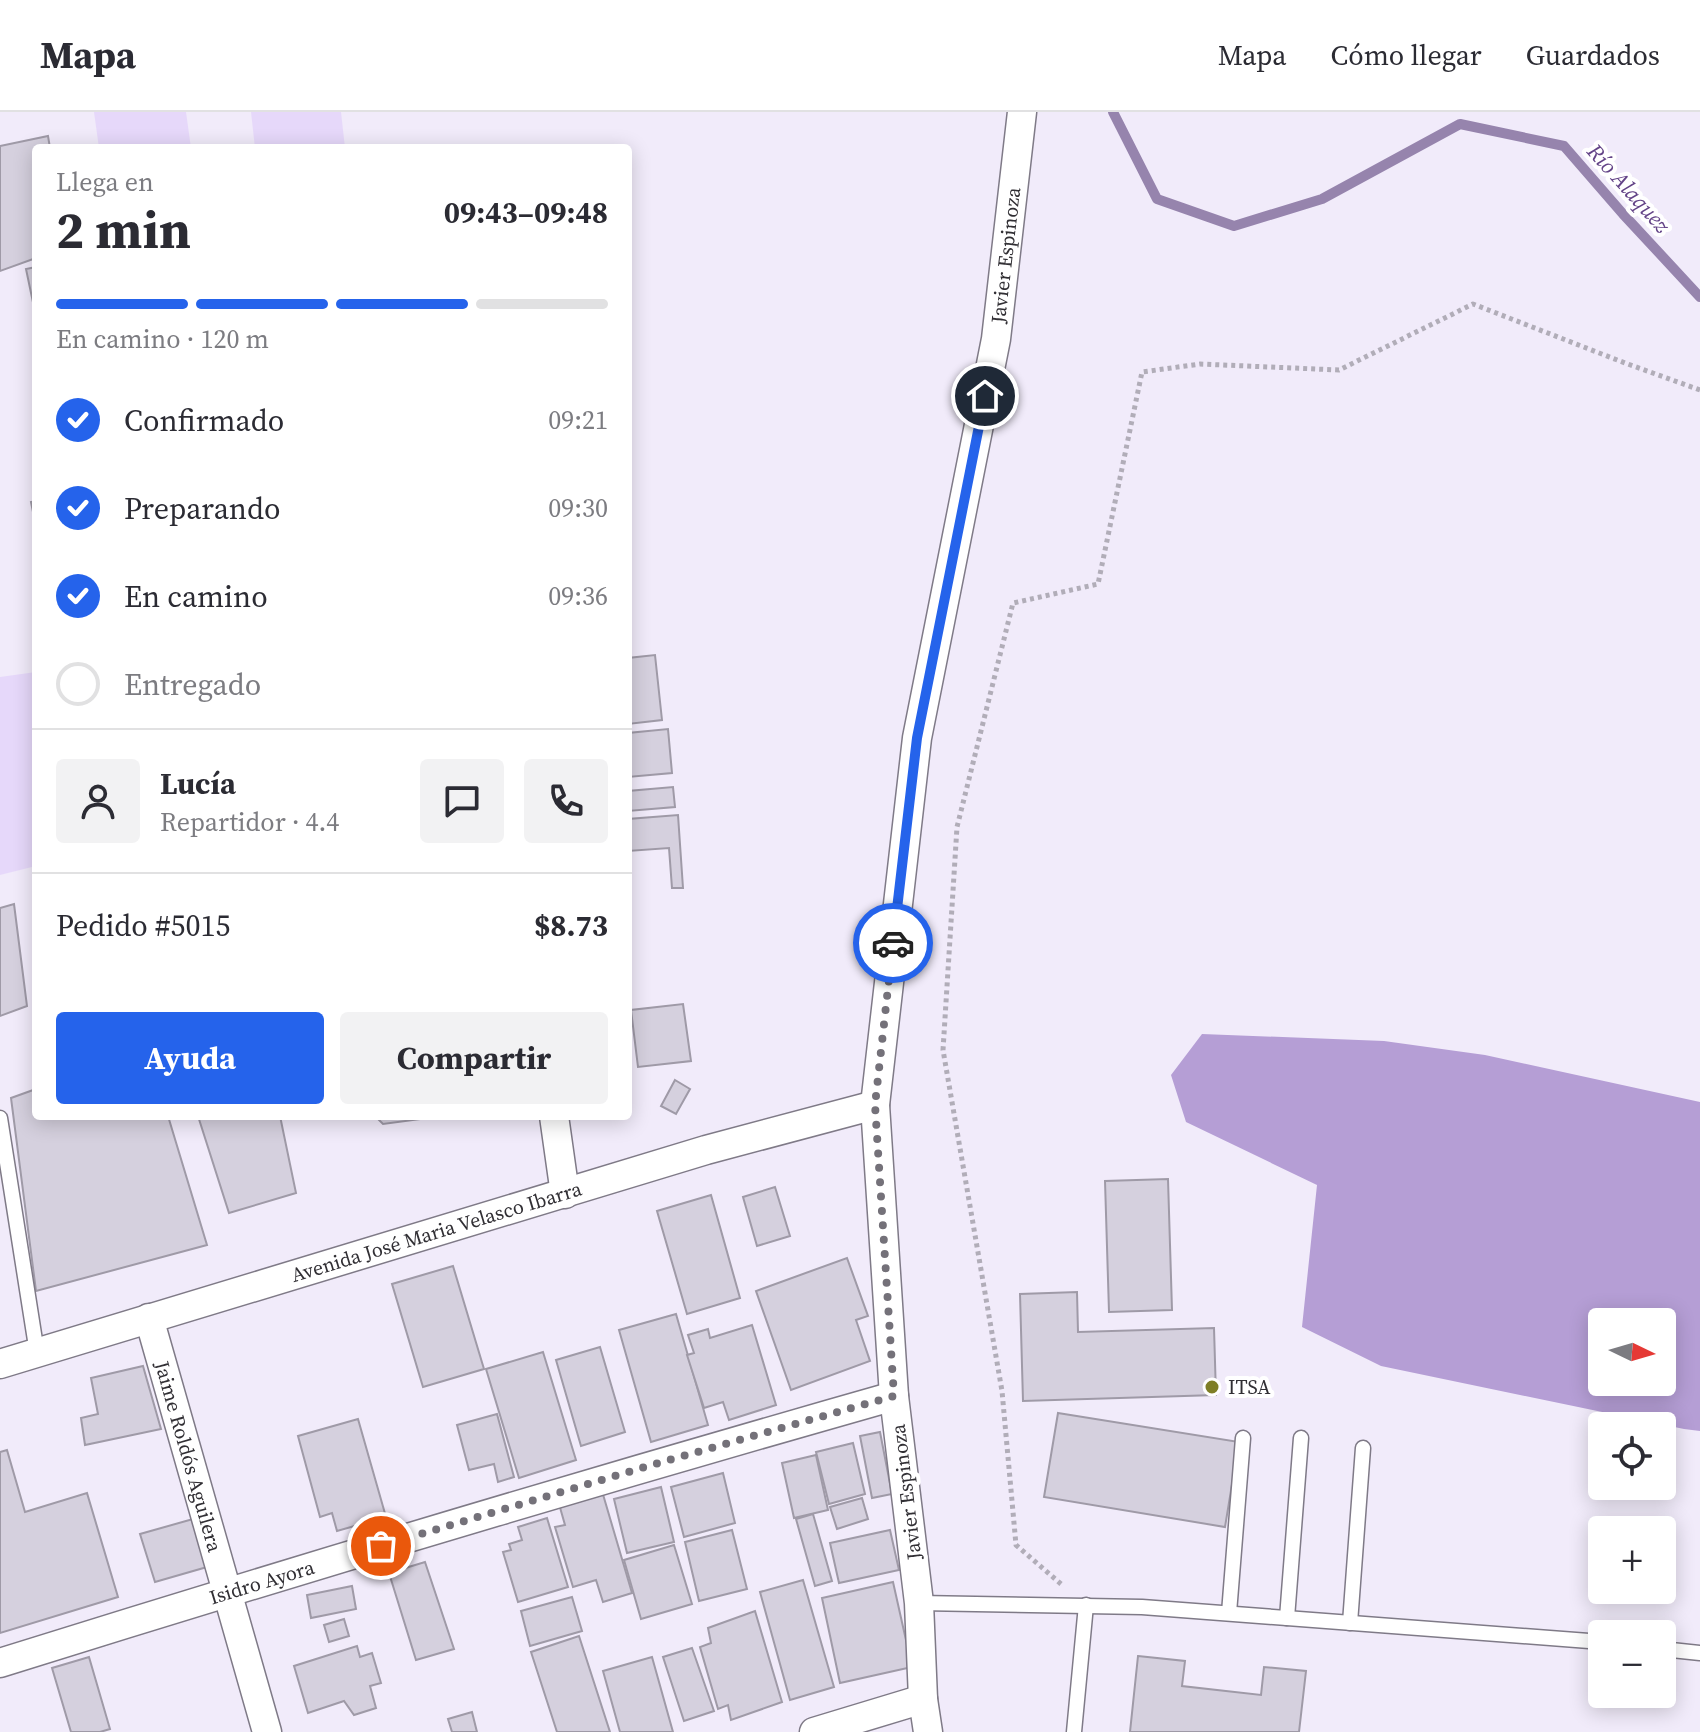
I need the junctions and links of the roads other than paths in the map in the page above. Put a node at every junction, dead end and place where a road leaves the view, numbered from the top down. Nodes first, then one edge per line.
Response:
1 (1022, 116) edge
2 (875, 1105) junction
3 (0, 1118) edge
4 (555, 1120) edge
5 (565, 1194) junction
6 (149, 1318) junction
7 (37, 1353) junction
8 (0, 1364) edge
9 (894, 1396) junction
10 (1243, 1438) dead end
11 (1301, 1438) dead end
12 (1363, 1448) dead end
13 (228, 1591) junction
14 (919, 1603) junction
15 (1086, 1605) junction
16 (1229, 1613) junction
17 (1287, 1618) junction
18 (1350, 1623) junction
19 (1588, 1641) edge
20 (1676, 1650) edge
21 (1700, 1653) edge
22 (0, 1663) edge
23 (923, 1699) junction
24 (267, 1732) edge
25 (814, 1732) edge
26 (928, 1732) edge
27 (1074, 1732) edge

1 - 2 street, Javier Espinoza
2 - 5 street, Avenida José Maria Velasco Ibarra
2 - 9 street, Javier Espinoza
3 - 7 lane
4 - 5 street
5 - 6 street, Avenida José Maria Velasco Ibarra
6 - 7 street, Avenida José Maria Velasco Ibarra
6 - 13 street, Jaime Roldós Aguilera
7 - 8 street, Avenida José Maria Velasco Ibarra
9 - 13 street, Isidro Ayora
9 - 14 street, Javier Espinoza
10 - 16 lane
11 - 17 lane
12 - 18 lane
13 - 22 street, Isidro Ayora
13 - 24 street, Jaime Roldós Aguilera
14 - 15 lane
14 - 23 street, Javier Espinoza
15 - 16 lane
15 - 27 lane
16 - 17 lane
17 - 18 lane
18 - 19 lane
20 - 21 lane
23 - 25 street
23 - 26 street, Javier Espinoza

